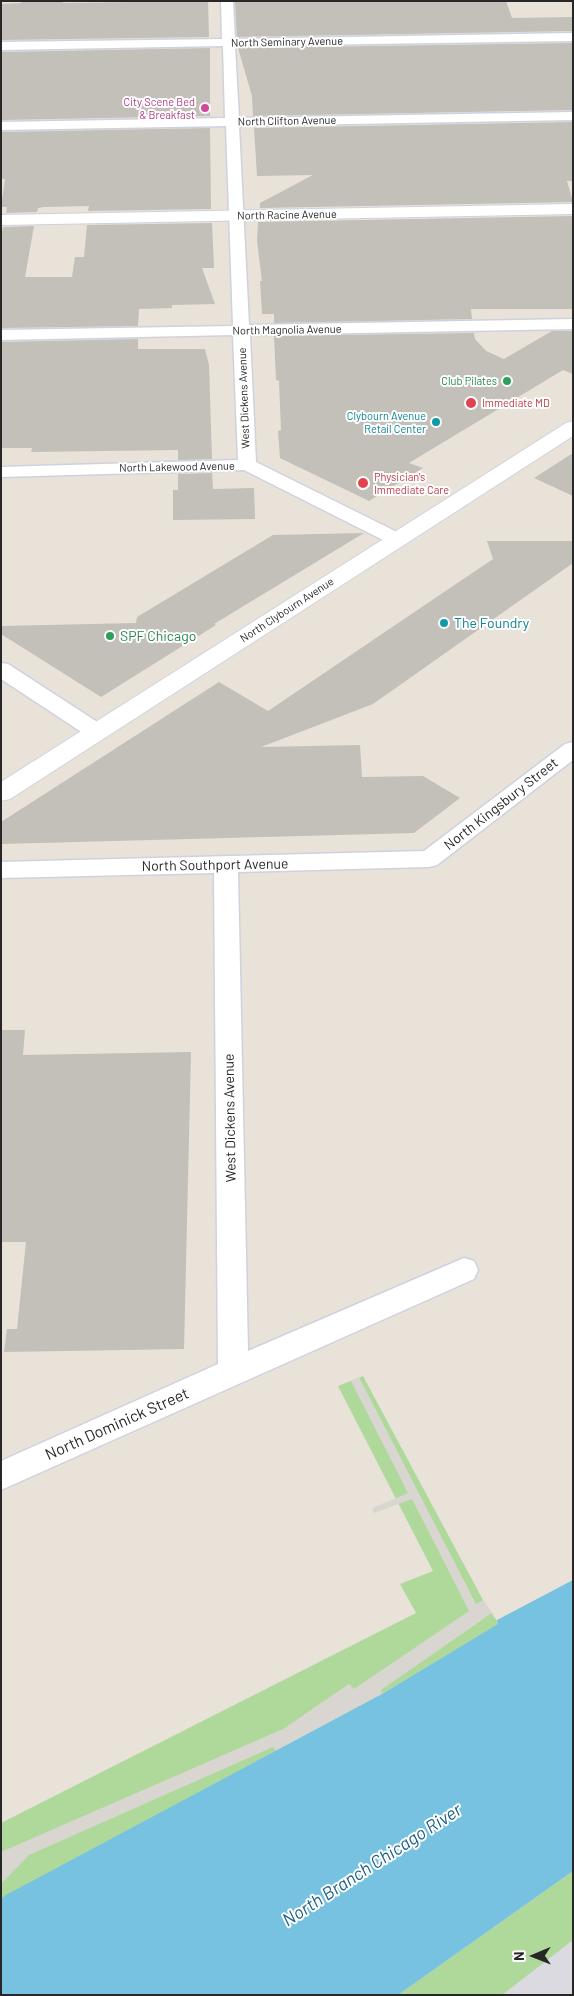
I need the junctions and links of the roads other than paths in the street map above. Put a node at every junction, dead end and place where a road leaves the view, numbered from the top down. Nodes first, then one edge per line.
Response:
1 (227, 1) edge
2 (573, 37) edge
3 (229, 43) junction
4 (1, 46) edge
5 (573, 116) edge
6 (232, 122) junction
7 (1, 126) edge
8 (573, 209) edge
9 (236, 216) junction
10 (1, 220) edge
11 (573, 324) edge
12 (241, 330) junction
13 (1, 335) edge
14 (573, 428) edge
15 (247, 465) junction
16 (1, 472) edge
17 (396, 539) junction
18 (1, 669) edge
19 (97, 732) junction
20 (573, 749) edge
21 (1, 793) edge
22 (429, 859) joint
23 (226, 864) junction
24 (1, 870) edge
25 (464, 1270) dead end
26 (233, 1372) junction
27 (1, 1476) edge

1 - 3 street, West Dickens Avenue
2 - 3 street, North Seminary Avenue
3 - 4 street, North Seminary Avenue
3 - 6 street, West Dickens Avenue
5 - 6 street, North Clifton Avenue
6 - 7 street, North Clifton Avenue
6 - 9 street, West Dickens Avenue
8 - 9 main road, North Racine Avenue
9 - 10 main road, North Racine Avenue
9 - 12 street, West Dickens Avenue
11 - 12 street, North Magnolia Avenue
12 - 13 street, North Magnolia Avenue
12 - 15 street, West Dickens Avenue
14 - 17 main road, North Clybourn Avenue
15 - 16 street, North Lakewood Avenue
15 - 17 street, North Lakewood Avenue
17 - 19 main road, North Clybourn Avenue
18 - 19 street
19 - 21 main road, North Clybourn Avenue
20 - 22 street, North Kingsbury Street
22 - 23 street, North Southport Avenue
23 - 24 street, North Southport Avenue
23 - 26 street, West Dickens Avenue
25 - 26 street, North Dominick Street
26 - 27 street, North Dominick Street

